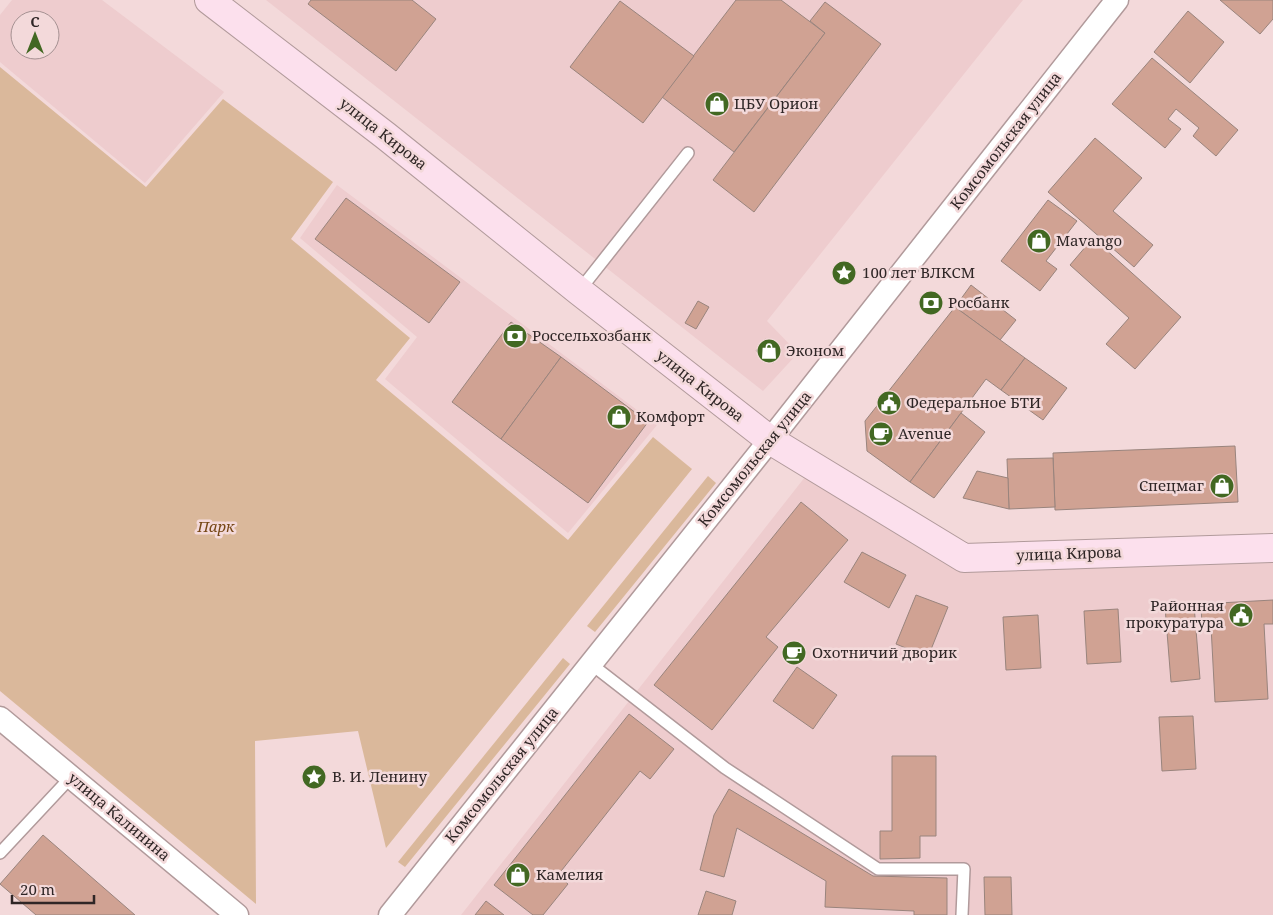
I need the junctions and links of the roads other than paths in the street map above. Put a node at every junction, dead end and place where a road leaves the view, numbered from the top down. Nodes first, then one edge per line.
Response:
1 (209, 0) edge
2 (1117, 0) edge
3 (688, 153) dead end
4 (579, 291) junction
5 (770, 440) junction
6 (1273, 548) edge
7 (591, 664) junction
8 (0, 718) edge
9 (71, 777) junction
10 (0, 854) edge
11 (237, 915) edge
12 (390, 915) edge
13 (962, 915) edge

1 - 4 street, улица Кирова
2 - 5 street, Комсомольская улица
3 - 4 lane
4 - 5 street, улица Кирова
5 - 6 street, улица Кирова
5 - 7 street, Комсомольская улица
7 - 12 street, Комсомольская улица
7 - 13 lane
8 - 9 street, улица Калинина
9 - 10 lane
9 - 11 street, улица Калинина

